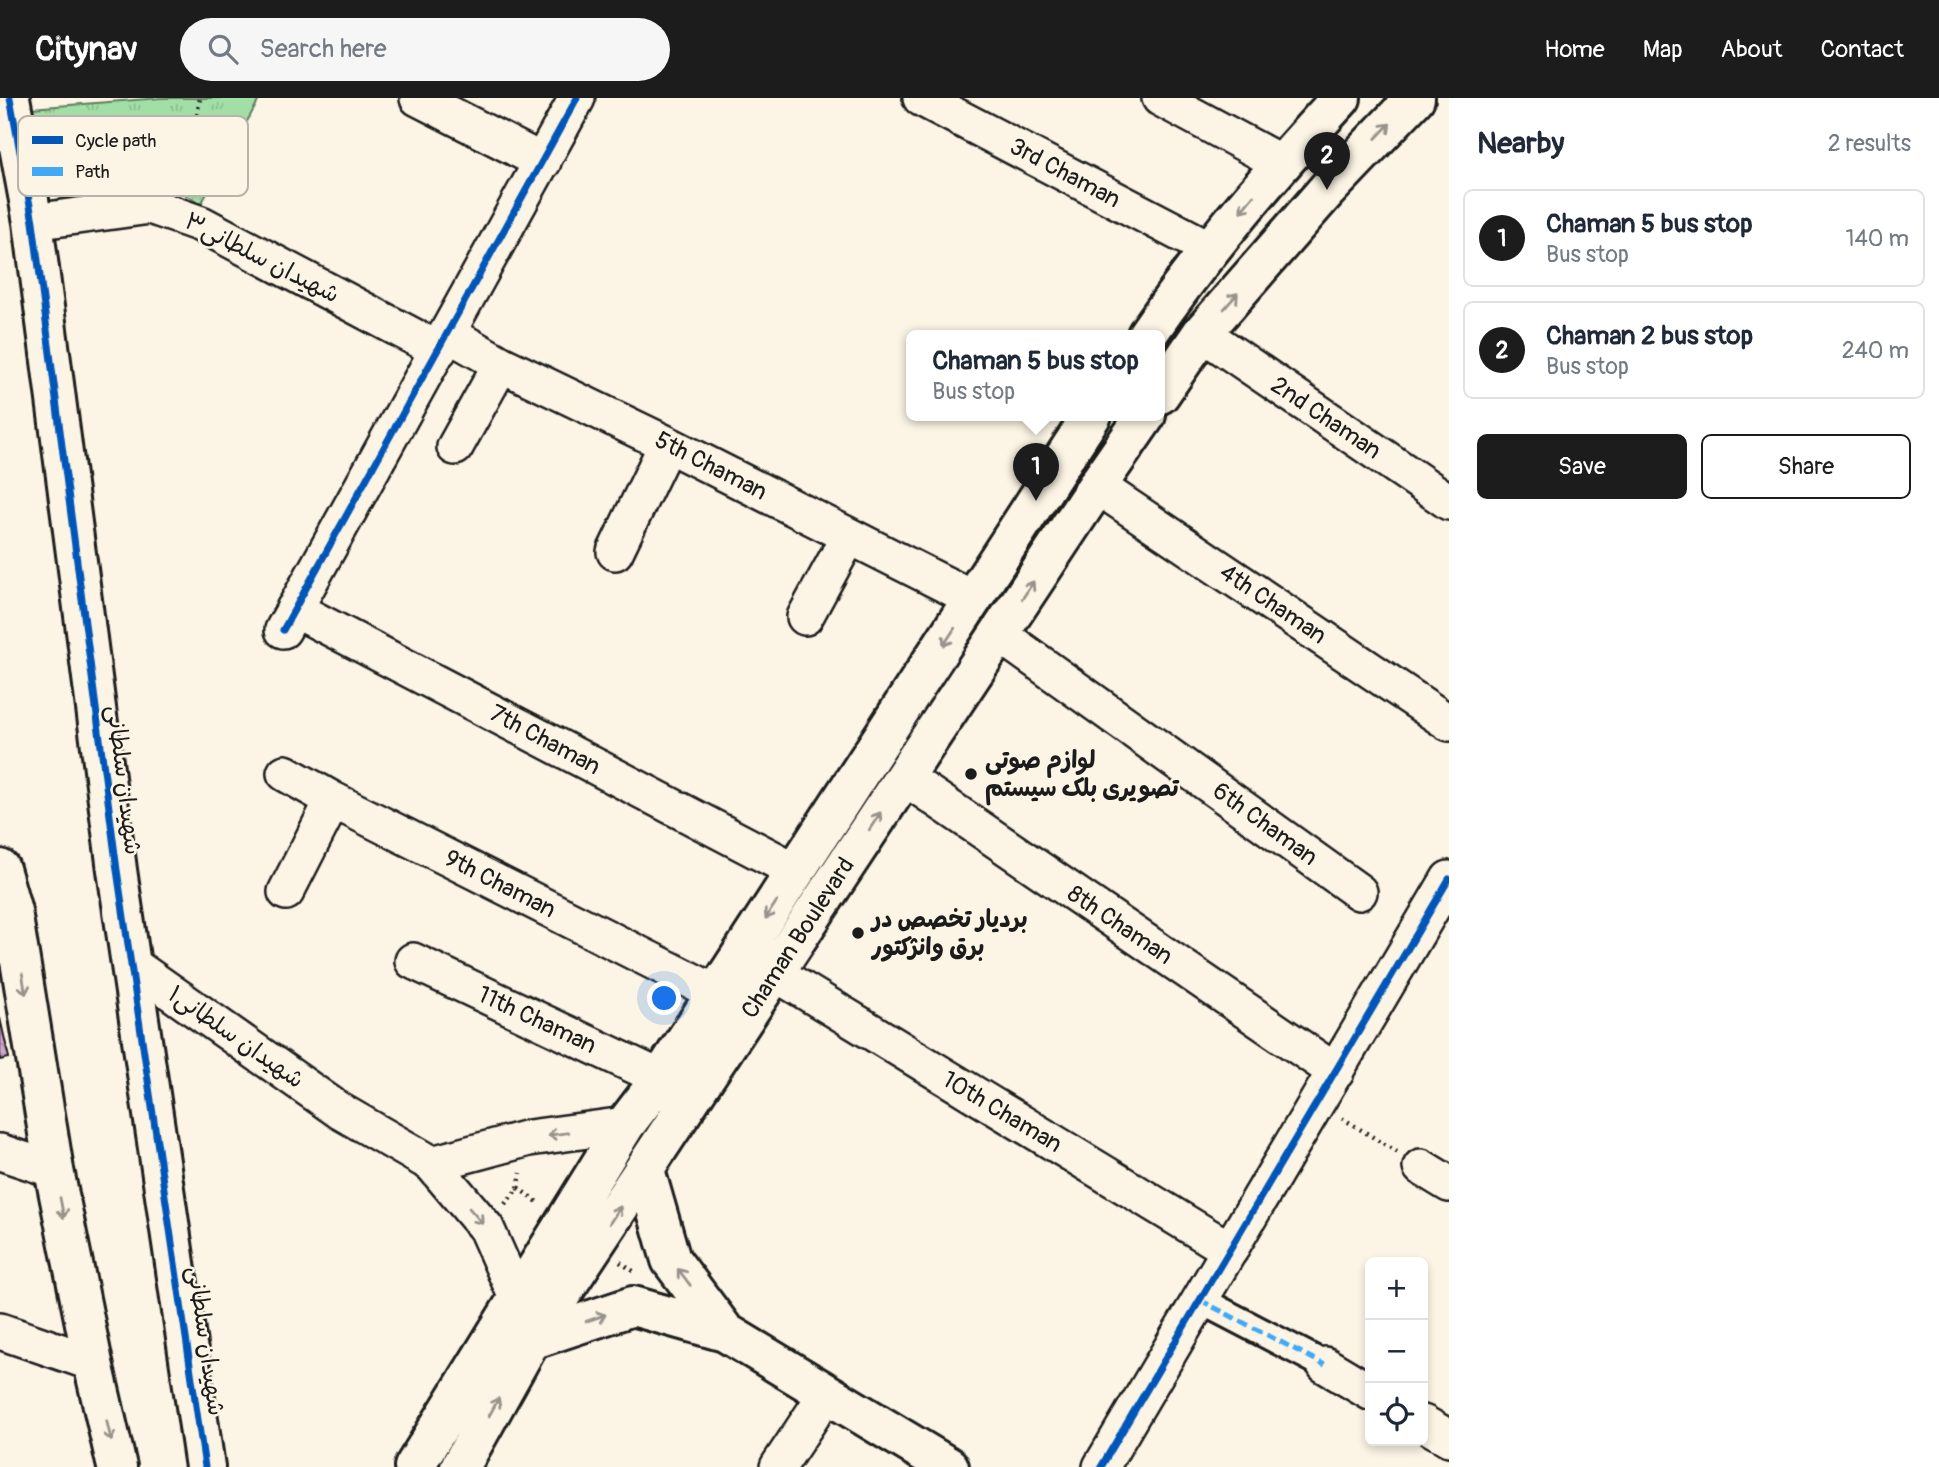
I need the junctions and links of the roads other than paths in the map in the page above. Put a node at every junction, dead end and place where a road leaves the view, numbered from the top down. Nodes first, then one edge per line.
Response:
1 (10, 98) edge
2 (418, 98) edge
3 (577, 98) edge
4 (921, 98) edge
5 (1160, 98) edge
6 (1341, 98) edge
7 (1415, 98) edge
8 (18, 141) edge
9 (543, 162) junction
10 (1281, 163) junction
11 (28, 196) edge
12 (33, 222) junction
13 (1210, 249) junction
14 (1151, 330) edge
15 (1202, 333) junction
16 (443, 342) junction
17 (500, 364) junction
18 (1165, 387) edge
19 (1088, 421) edge
20 (1142, 421) edge
21 (667, 444) junction
22 (455, 447) dead end
23 (1097, 486) junction
24 (1449, 502) edge
25 (849, 536) junction
26 (615, 552) dead end
27 (974, 599) junction
28 (805, 617) dead end
29 (999, 634) junction
30 (1449, 723) edge
31 (285, 773) dead end
32 (904, 777) junction
33 (333, 800) junction
34 (0, 869) edge
35 (796, 871) junction
36 (1449, 879) edge
37 (286, 892) dead end
38 (1359, 892) dead end
39 (413, 961) dead end
40 (131, 964) junction
41 (775, 973) junction
42 (716, 993) junction
43 (1336, 1072) junction
44 (661, 1078) junction
45 (625, 1125) junction
46 (0, 1152) edge
47 (432, 1164) junction
48 (54, 1170) junction
49 (645, 1170) junction
50 (1230, 1250) junction
51 (517, 1298) junction
52 (1200, 1300) junction
53 (0, 1331) edge
54 (725, 1332) junction
55 (531, 1340) junction
56 (93, 1363) junction
57 (1325, 1365) joint
58 (1365, 1389) edge
59 (827, 1393) junction
60 (1428, 1426) edge
61 (1449, 1438) edge
62 (117, 1467) edge
63 (205, 1467) edge
64 (414, 1467) edge
65 (460, 1467) edge
66 (778, 1467) edge
67 (949, 1467) edge
68 (1101, 1467) edge

1 - 8 main road, شهیدان سلطانی
2 - 9 street
3 - 9 street
4 - 13 street, 3rd Chaman
5 - 10 street
6 - 10 main road
15 -> 7 main road
9 - 16 street
10 -> 13 main road
11 - 12 main road, شهیدان سلطانی
12 - 16 street, شهیدان سلطانی۳
12 - 40 main road, شهیدان سلطانی
13 - 14 main road
15 - 18 main road
15 - 24 street, 2nd Chaman
16 - 17 street, 5th Chaman
16 - 35 street, 7th Chaman
17 - 21 street, 5th Chaman
17 - 22 street
19 - 27 main road, Chaman Boulevard
20 - 23 main road, Chaman Boulevard
21 - 25 street, 5th Chaman
21 - 26 street
29 -> 23 main road, Chaman Boulevard
23 - 30 street, 4th Chaman
25 - 27 street, 5th Chaman
25 - 28 street
27 -> 35 main road, Chaman Boulevard
29 - 32 main road, Chaman Boulevard
29 - 38 street, 6th Chaman
31 - 33 street, 9th Chaman
41 -> 32 main road, Chaman Boulevard
32 - 43 street, 8th Chaman
33 - 37 street
33 - 42 street, 9th Chaman
34 -> 48 main road
35 -> 42 main road, Chaman Boulevard
36 - 43 street
39 - 44 street, 11th Chaman
40 - 47 street, شهیدان سلطانی۱
40 - 63 main road, شهیدان سلطانی
41 - 49 main road, Chaman Boulevard
41 - 50 street, 10th Chaman
42 - 44 main road, Chaman Boulevard
43 - 50 street
44 - 45 main road, Chaman Boulevard
45 -> 47 street
45 - 51 main road, Chaman Boulevard
46 - 48 street
47 -> 51 street, شهیدان سلطانی۱
48 -> 56 main road
54 -> 49 main road
55 -> 49 main road, Chaman Boulevard
50 - 52 street
51 - 64 main road, Chaman Boulevard
52 - 57 street
52 - 68 street
53 - 56 street
55 -> 54 main road
54 - 59 main road
65 -> 55 main road, Chaman Boulevard
56 -> 62 main road
57 - 58 street
59 - 66 street
59 - 67 main road
60 - 61 street

